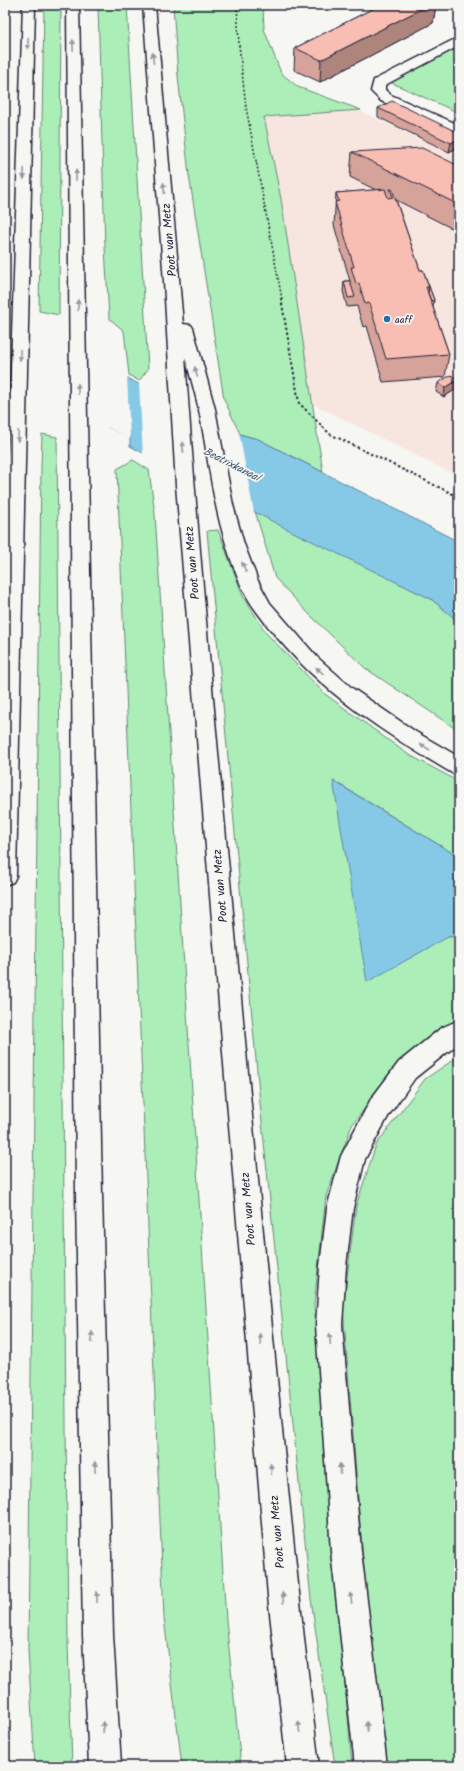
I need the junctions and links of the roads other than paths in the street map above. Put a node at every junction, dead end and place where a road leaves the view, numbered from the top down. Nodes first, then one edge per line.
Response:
1 (29, 5) edge
2 (73, 5) edge
3 (149, 5) edge
4 (459, 41) edge
5 (459, 130) edge
6 (172, 282) junction
7 (459, 767) edge
8 (5, 876) edge
9 (459, 1031) edge
10 (105, 1766) edge
11 (304, 1766) edge
12 (371, 1766) edge

1 -> 8 main road
10 -> 2 main road
6 -> 3 main road, Poot van Metz
4 - 5 main road
7 -> 6 main road
11 -> 6 main road, Poot van Metz
12 -> 9 main road

